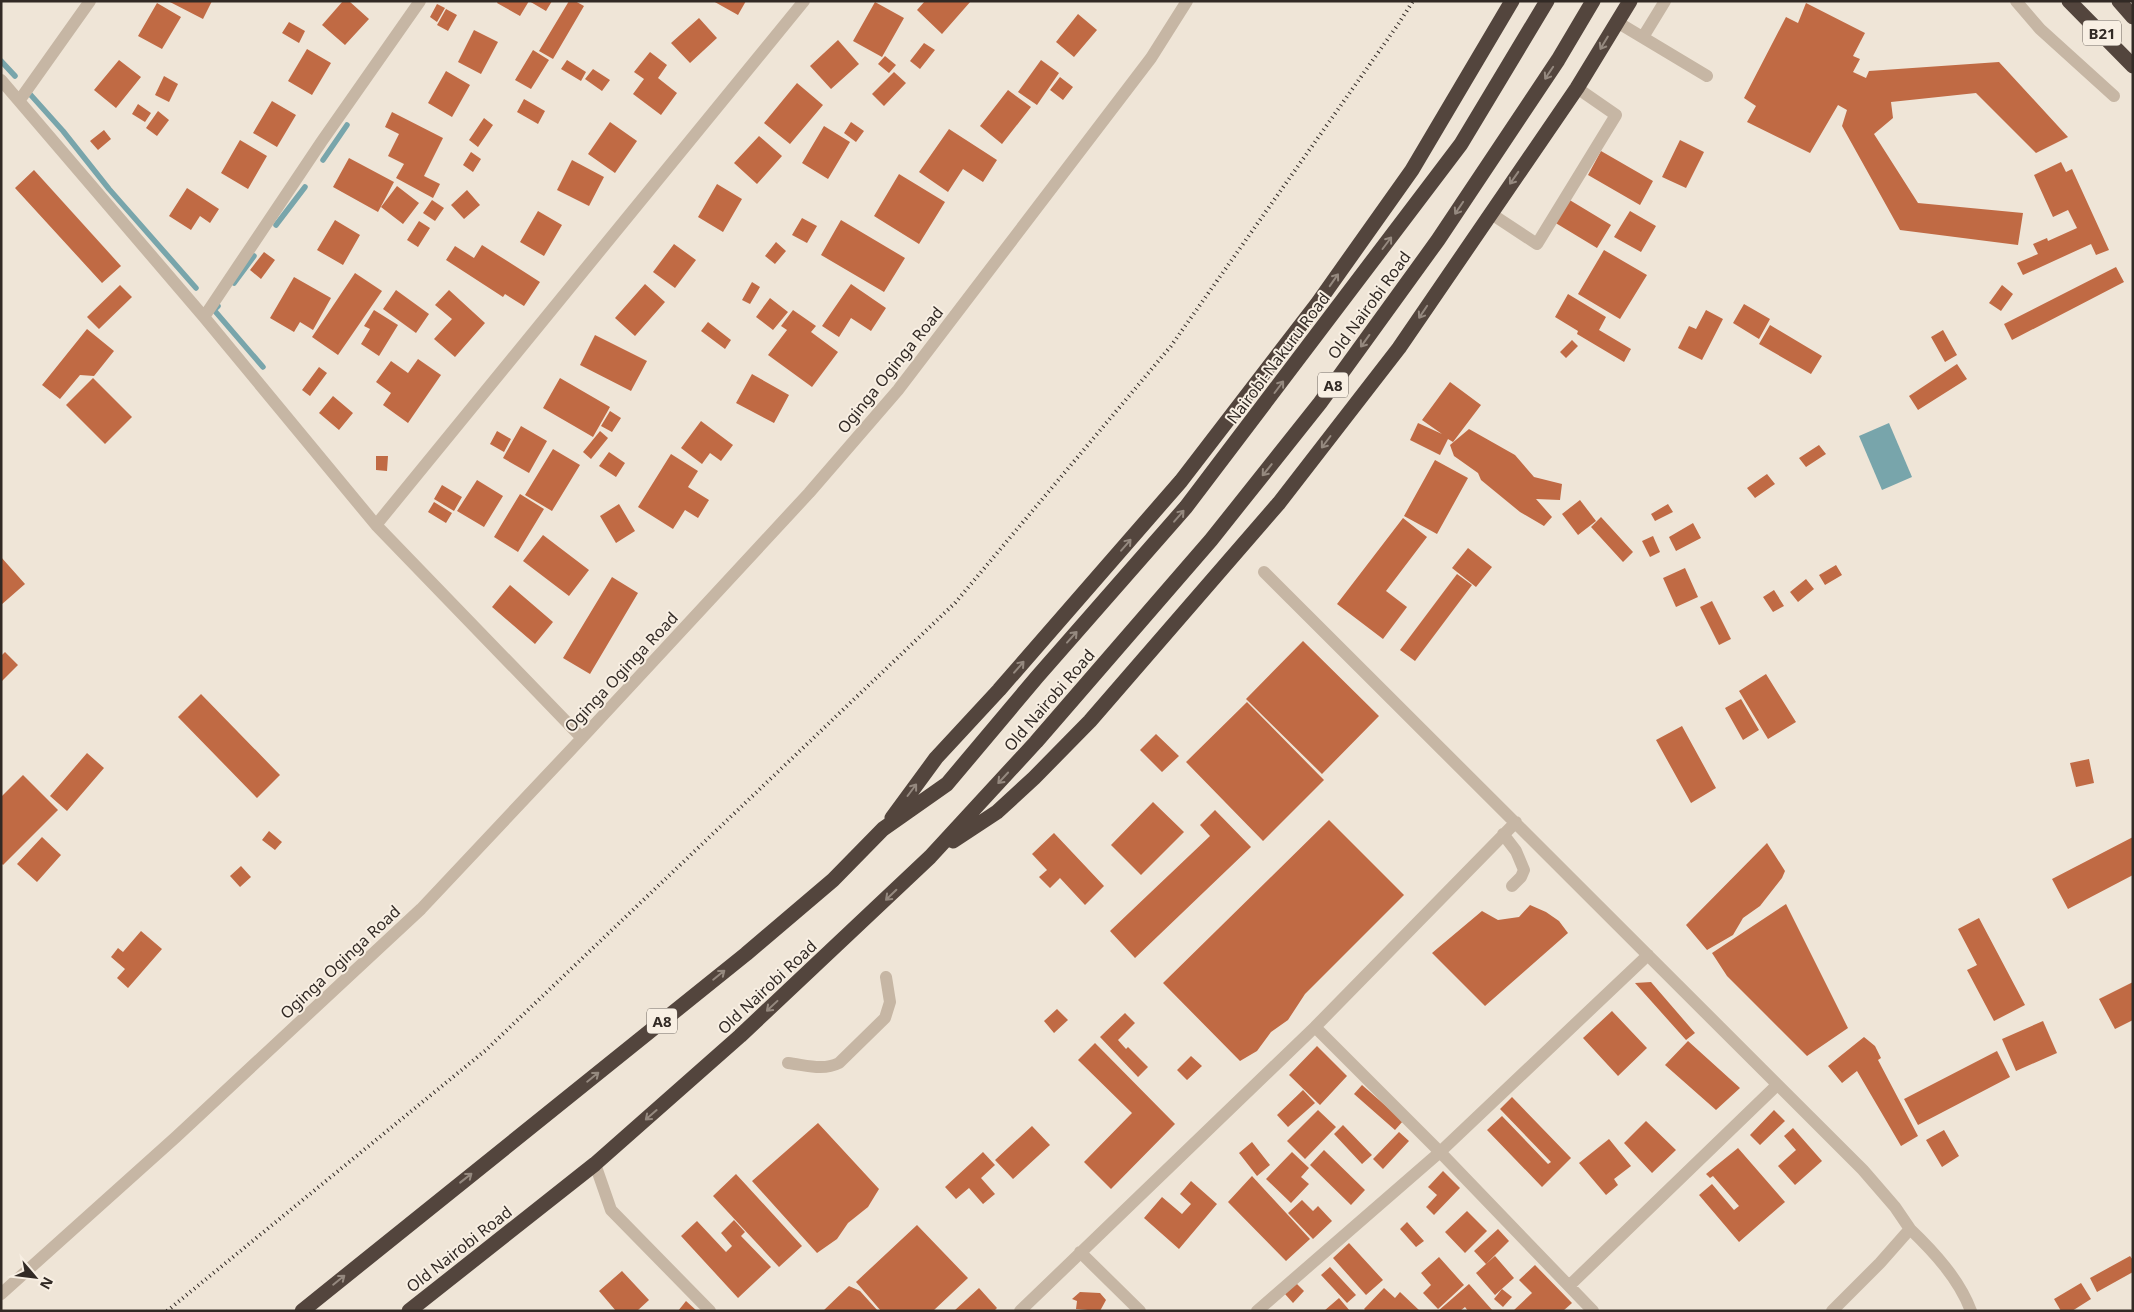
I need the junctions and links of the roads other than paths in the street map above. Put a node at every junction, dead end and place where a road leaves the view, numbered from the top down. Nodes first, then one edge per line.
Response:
1 (90, 1) edge
2 (420, 1) edge
3 (804, 1) edge
4 (1187, 1) edge
5 (1512, 1) edge
6 (1547, 1) edge
7 (1593, 1) edge
8 (1630, 1) edge
9 (1665, 1) edge
10 (2016, 1) edge
11 (2069, 1) edge
12 (2119, 1) edge
13 (2133, 17) edge
14 (1617, 22) junction
15 (1643, 37) junction
16 (2133, 66) edge
17 (1707, 76) dead end
18 (1, 80) edge
19 (1577, 88) junction
20 (2114, 96) dead end
21 (19, 101) junction
22 (1490, 213) junction
23 (204, 317) junction
24 (376, 525) junction
25 (1264, 572) dead end
26 (1006, 715) joint
27 (582, 738) junction
28 (1516, 822) junction
29 (883, 829) junction
30 (1503, 834) junction
31 (930, 857) junction
32 (1512, 886) dead end
33 (1648, 955) junction
34 (886, 977) dead end
35 (1315, 1028) junction
36 (788, 1063) dead end
37 (1777, 1085) junction
38 (1440, 1152) junction
39 (595, 1164) junction
40 (1910, 1229) junction
41 (1080, 1252) junction
42 (1570, 1285) junction
43 (1, 1294) edge
44 (302, 1311) edge
45 (409, 1311) edge
46 (710, 1311) edge
47 (1020, 1311) edge
48 (1140, 1311) edge
49 (1257, 1311) edge
50 (1593, 1311) edge
51 (1832, 1311) edge
52 (1971, 1311) edge

1 - 21 street
2 - 23 street
3 - 24 street
4 - 27 street, Oginga Oginga Road
29 -> 5 highway
26 -> 6 highway, Nairobi-Nakuru Road / A8
7 -> 31 highway, Old Nairobi Road / A8
8 - 14 highway
9 - 15 street
10 - 20 street
11 - 16 highway, B21
12 - 13 highway, B21
14 - 15 street
14 -> 19 highway
15 - 17 street
18 - 21 street
19 -> 22 highway
19 - 22 street
21 - 23 street
22 -> 31 highway
23 - 24 street
24 - 27 street
25 - 28 street
26 - 29 highway, Old Nairobi Road / A8
27 - 43 street, Oginga Oginga Road
28 - 30 street
28 - 33 street
44 -> 29 highway, Old Nairobi Road / A8
30 - 32 street
30 - 35 street
31 -> 39 highway, Old Nairobi Road / A8
33 - 37 street
33 - 38 street
34 - 36 street
35 - 38 street
35 - 41 street
37 - 40 street
37 - 42 street
38 - 42 street
38 - 49 street
39 - 45 highway, Old Nairobi Road / A8
39 - 46 street
40 - 51 street
40 - 52 street
41 - 47 street
41 - 48 street
42 - 50 street

